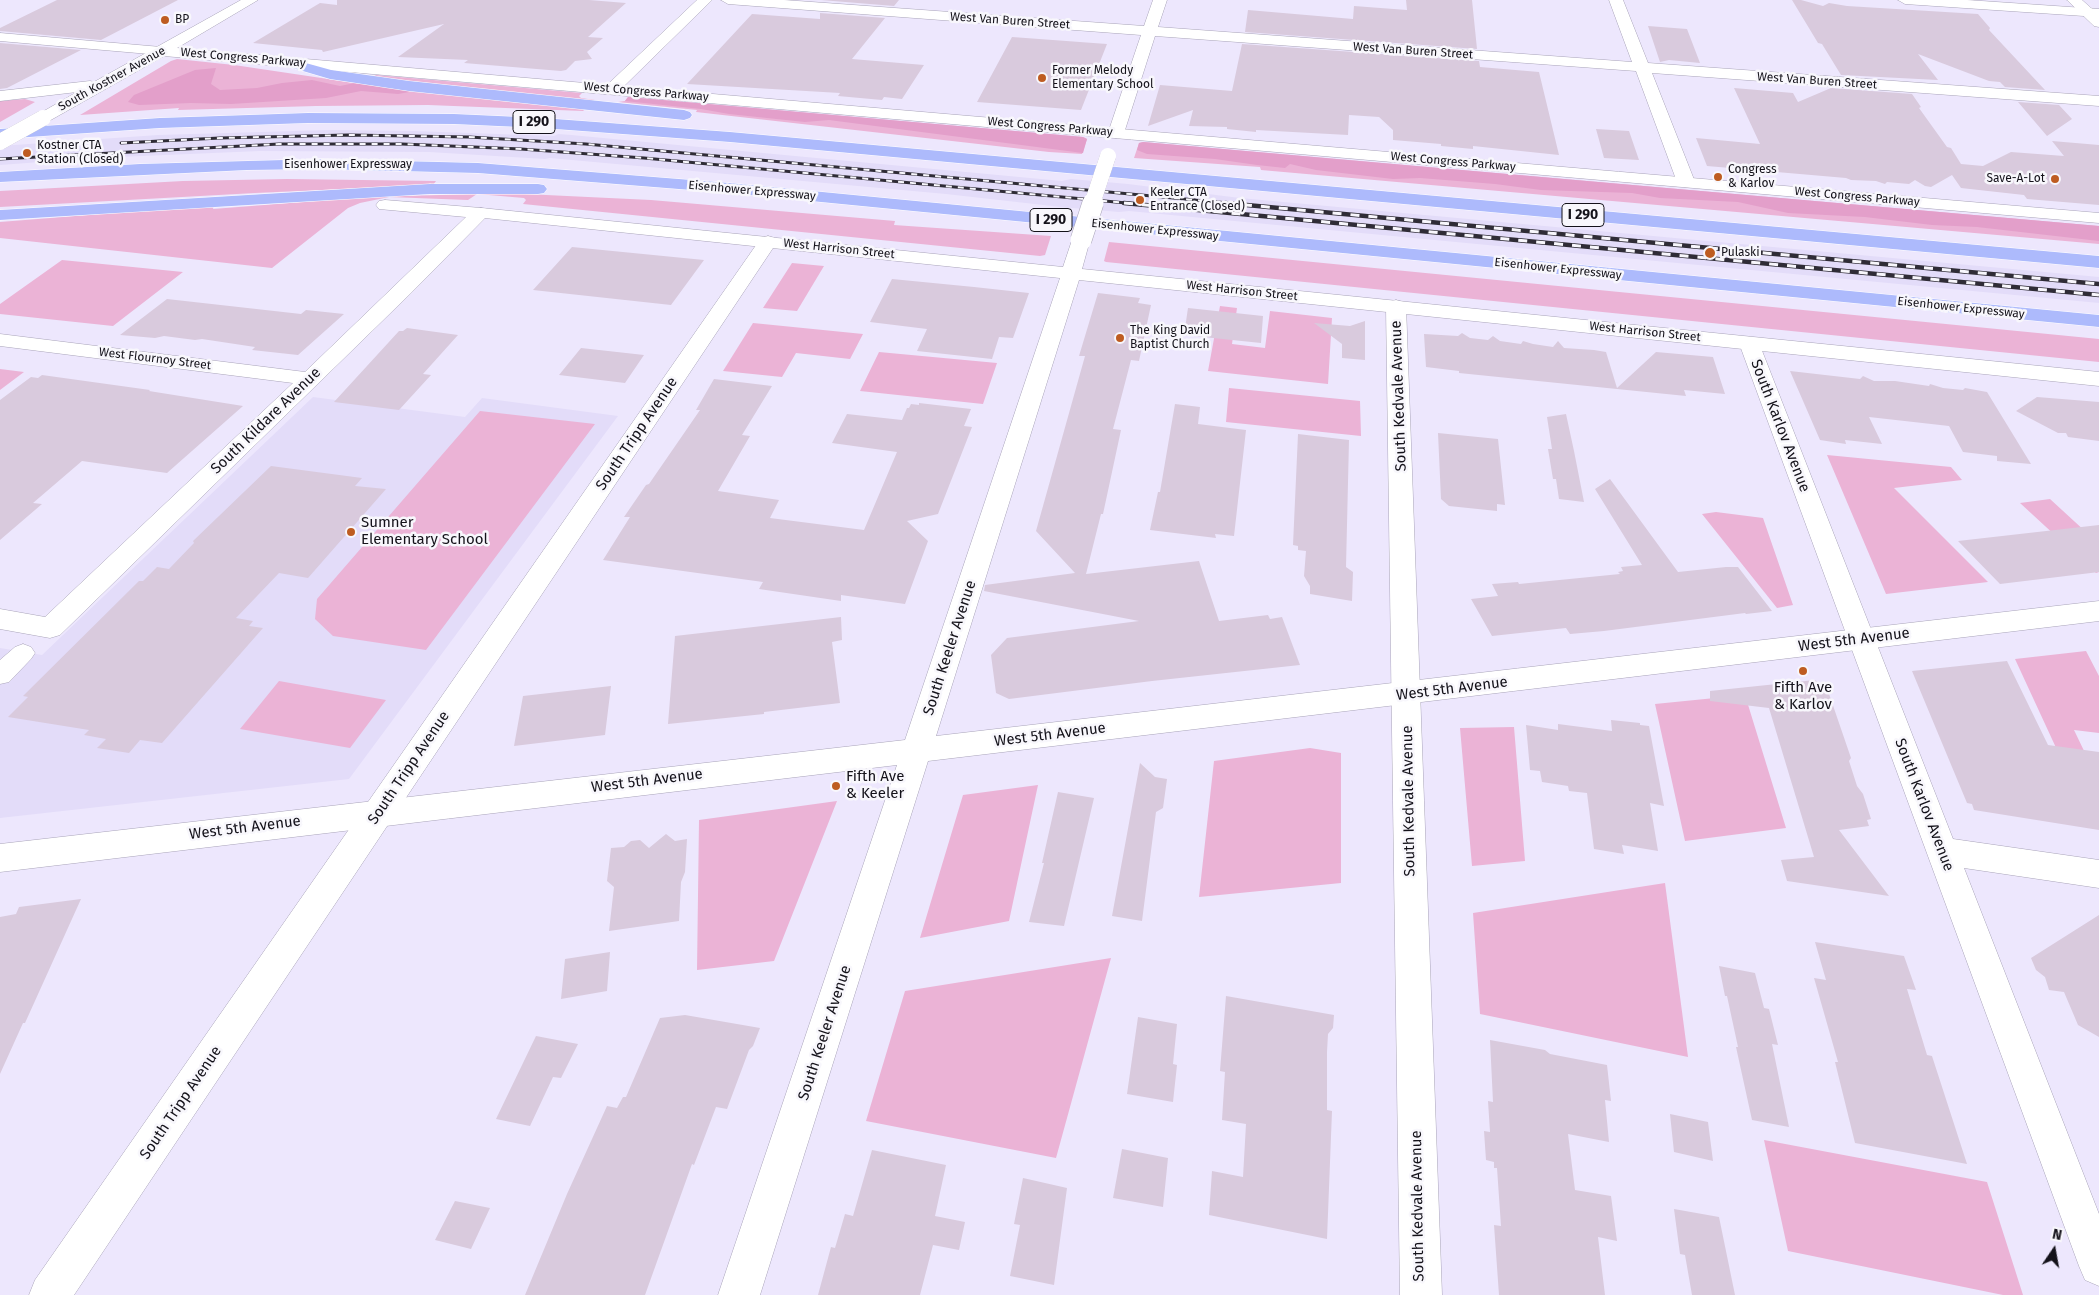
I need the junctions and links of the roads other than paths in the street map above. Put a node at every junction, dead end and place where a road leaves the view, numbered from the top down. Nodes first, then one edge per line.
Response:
1 (251, 0) edge
2 (705, 0) edge
3 (728, 0) edge
4 (1160, 0) edge
5 (1616, 0) edge
6 (1905, 0) edge
7 (2074, 0) edge
8 (2093, 12) edge
9 (2099, 23) edge
10 (1150, 32) junction
11 (0, 37) edge
12 (161, 51) junction
13 (284, 62) junction
14 (1642, 68) junction
15 (101, 85) junction
16 (612, 89) junction
17 (0, 96) edge
18 (2099, 102) edge
19 (696, 116) dead end
20 (813, 129) dead end
21 (1116, 133) junction
22 (0, 134) edge
23 (0, 142) edge
24 (1066, 168) junction
25 (0, 177) edge
26 (1686, 182) junction
27 (729, 188) junction
28 (385, 205) dead end
29 (481, 213) junction
30 (0, 215) edge
31 (2099, 218) edge
32 (768, 242) junction
33 (2099, 262) edge
34 (1070, 273) junction
35 (1396, 306) junction
36 (2099, 321) edge
37 (0, 340) edge
38 (1749, 343) junction
39 (310, 379) junction
40 (2099, 379) edge
41 (2099, 611) edge
42 (0, 619) edge
43 (1861, 639) junction
44 (23, 653) dead end
45 (0, 675) edge
46 (1407, 694) junction
47 (917, 751) junction
48 (380, 812) junction
49 (1942, 851) junction
50 (0, 858) edge
51 (2099, 874) edge
52 (2099, 1266) edge
53 (50, 1295) edge
54 (739, 1295) edge
55 (1420, 1295) edge

1 - 12 street, South Kostner Avenue
2 - 16 street
3 - 10 street, West Van Buren Street
4 - 10 street, South Keeler Avenue
5 - 14 street
6 - 8 street
7 - 8 street
8 - 9 street
10 - 14 street, West Van Buren Street
10 - 21 street, South Keeler Avenue
11 - 12 street, West Congress Parkway
12 - 13 street, West Congress Parkway
12 - 15 street, South Kostner Avenue
13 - 16 street, West Congress Parkway
13 - 19 highway
14 - 18 street, West Van Buren Street
14 - 26 street
15 - 17 street
15 - 23 street, South Kostner Avenue, bridge
16 - 21 street, West Congress Parkway
20 - 24 highway
21 - 26 street, West Congress Parkway
21 - 34 street, South Keeler Avenue, bridge
22 - 24 highway, I 290
24 - 33 highway, I 290
25 - 27 highway, Eisenhower Expressway / I 290
26 - 31 street, West Congress Parkway
27 - 30 highway
27 - 36 highway, Eisenhower Expressway / I 290
28 - 29 street, West Harrison Street
29 - 32 street, West Harrison Street
29 - 39 street, South Kildare Avenue
32 - 34 street, West Harrison Street
32 - 48 street, South Tripp Avenue
34 - 35 street, West Harrison Street
34 - 47 street, South Keeler Avenue
35 - 38 street, West Harrison Street
35 - 46 street, South Kedvale Avenue
37 - 39 street, West Flournoy Street
38 - 40 street, West Harrison Street
38 - 43 street, South Karlov Avenue
39 - 42 street, South Kildare Avenue
41 - 43 street, West 5th Avenue
43 - 46 street, West 5th Avenue
43 - 49 street, South Karlov Avenue
44 - 45 street
46 - 47 street, West 5th Avenue
46 - 55 street, South Kedvale Avenue
47 - 48 street, West 5th Avenue
47 - 54 street, South Keeler Avenue
48 - 50 street, West 5th Avenue
48 - 53 street, South Tripp Avenue
49 - 51 street
49 - 52 street, South Karlov Avenue

